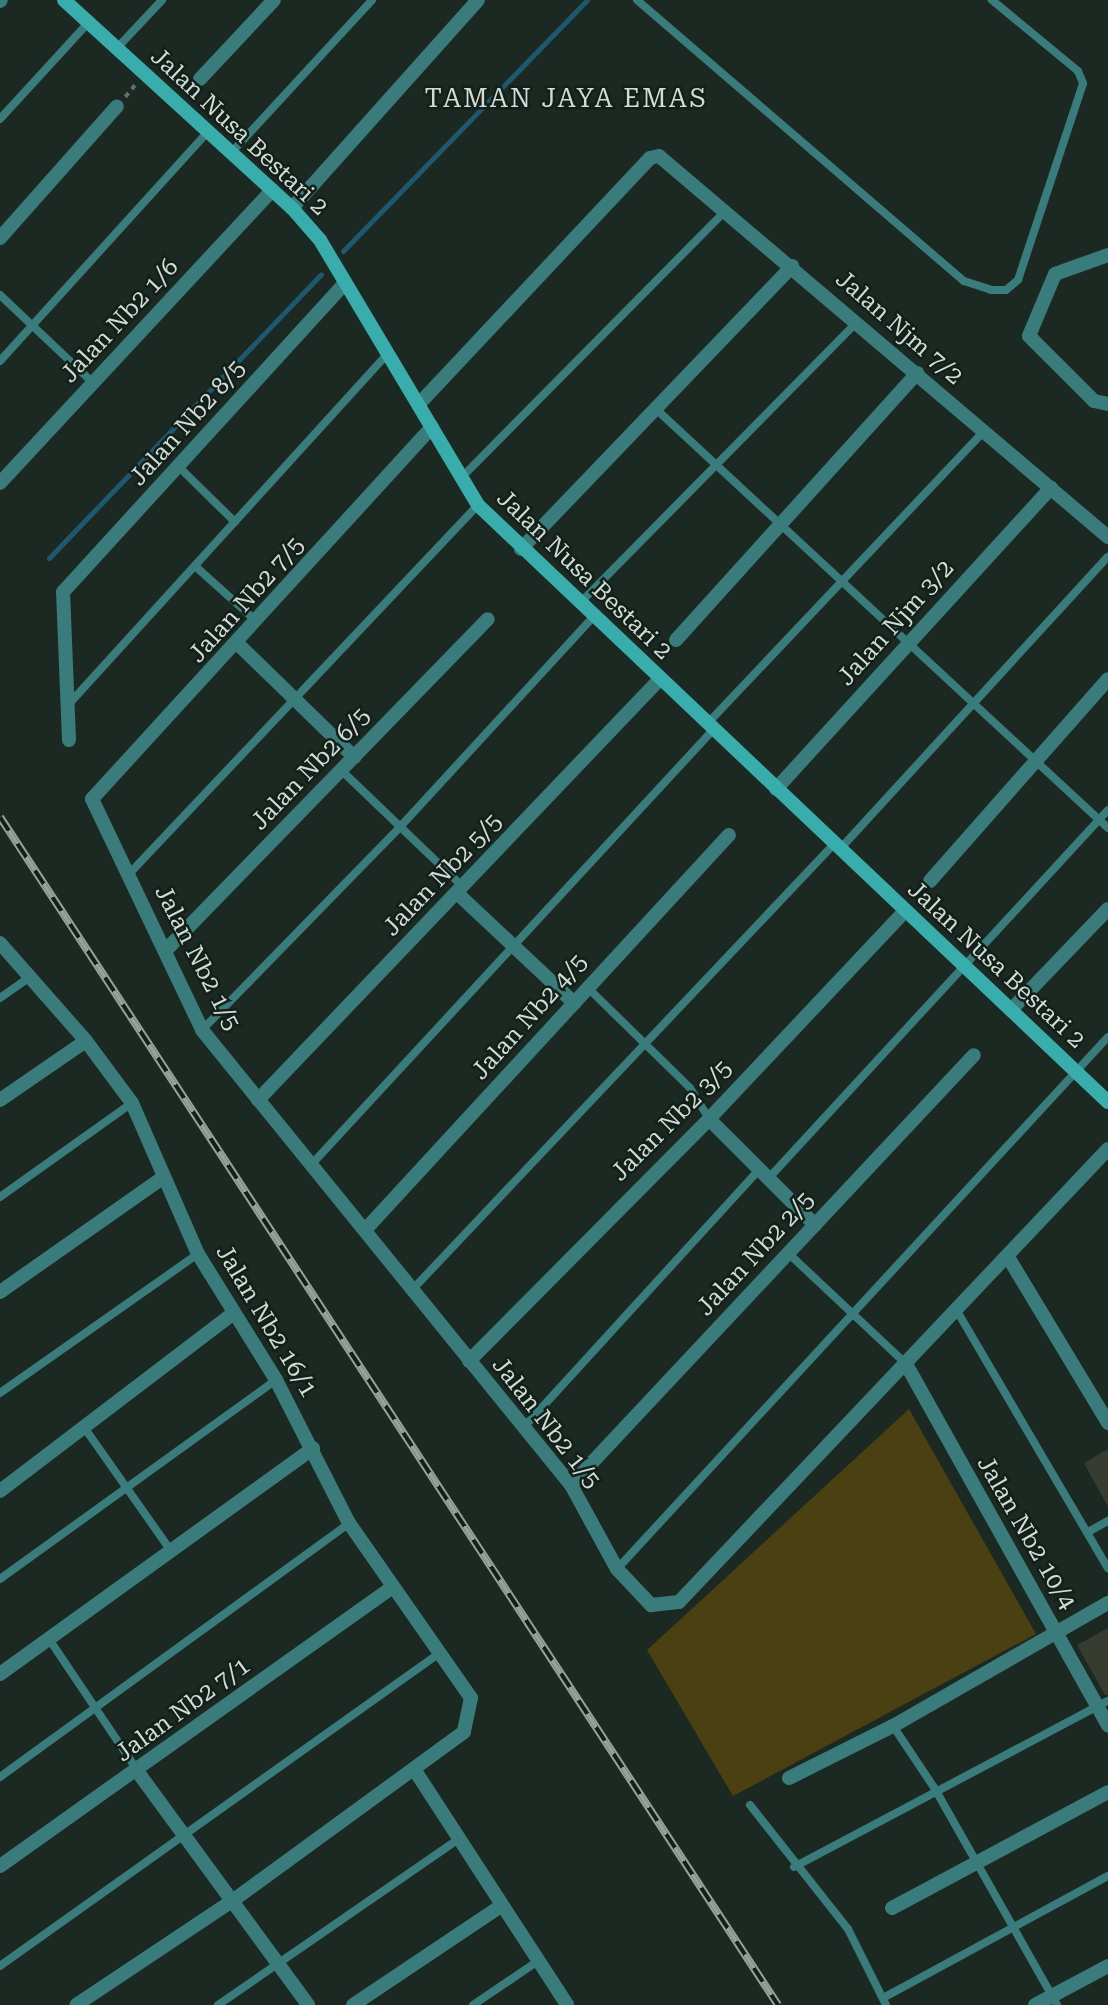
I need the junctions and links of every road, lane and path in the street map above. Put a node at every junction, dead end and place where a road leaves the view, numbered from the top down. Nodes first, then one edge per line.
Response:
1 (64, 0) edge
2 (162, 0) edge
3 (274, 0) edge
4 (372, 0) edge
5 (478, 0) edge
6 (637, 0) edge
7 (992, 0) edge
8 (89, 22) junction
9 (117, 48) junction
10 (145, 74) junction
11 (200, 79) dead end
12 (117, 106) joint
13 (0, 120) edge
14 (208, 132) junction
15 (232, 153) junction
16 (272, 190) junction
17 (292, 208) junction
18 (727, 209) junction
19 (0, 238) edge
20 (1108, 255) edge
21 (793, 266) junction
22 (345, 283) junction
23 (0, 295) edge
24 (858, 322) junction
25 (32, 326) junction
26 (387, 355) junction
27 (0, 361) edge
28 (917, 373) junction
29 (93, 383) junction
30 (419, 404) junction
31 (1107, 404) edge
32 (657, 410) junction
33 (432, 427) junction
34 (984, 430) junction
35 (717, 465) junction
36 (180, 468) junction
37 (462, 477) junction
38 (0, 483) edge
39 (1051, 488) junction
40 (478, 505) junction
41 (235, 522) junction
42 (780, 524) junction
43 (1108, 537) edge
44 (521, 549) junction
45 (1108, 557) edge
46 (195, 566) junction
47 (842, 581) junction
48 (579, 604) junction
49 (593, 617) junction
50 (488, 619) dead end
51 (258, 624) junction
52 (676, 640) dead end
53 (908, 642) junction
54 (239, 645) junction
55 (1108, 679) edge
56 (659, 680) junction
57 (296, 701) junction
58 (974, 704) junction
59 (66, 707) junction
60 (710, 727) junction
61 (69, 740) dead end
62 (354, 757) junction
63 (1033, 758) junction
64 (341, 770) junction
65 (776, 789) junction
66 (92, 799) joint
67 (1108, 810) edge
68 (1100, 820) junction
69 (400, 827) junction
70 (1108, 828) edge
71 (729, 835) dead end
72 (837, 847) junction
73 (129, 874) junction
74 (929, 881) dead end
75 (460, 890) junction
76 (1108, 909) edge
77 (905, 911) junction
78 (0, 943) edge
79 (512, 943) junction
80 (167, 950) junction
81 (964, 966) junction
82 (32, 976) junction
83 (587, 987) junction
84 (0, 999) edge
85 (575, 1003) junction
86 (1011, 1010) junction
87 (202, 1030) junction
88 (1108, 1037) edge
89 (86, 1041) junction
90 (646, 1044) junction
91 (974, 1055) dead end
92 (1076, 1072) junction
93 (0, 1100) edge
94 (258, 1100) junction
95 (1108, 1102) edge
96 (132, 1103) junction
97 (709, 1119) junction
98 (1108, 1149) edge
99 (310, 1165) junction
100 (763, 1175) junction
101 (162, 1178) junction
102 (0, 1197) edge
103 (815, 1225) junction
104 (365, 1230) junction
105 (198, 1254) junction
106 (788, 1254) junction
107 (1008, 1257) junction
108 (412, 1290) junction
109 (0, 1292) edge
110 (957, 1311) junction
111 (234, 1313) junction
112 (852, 1314) junction
113 (469, 1361) junction
114 (906, 1364) junction
115 (276, 1380) junction
116 (0, 1393) edge
117 (1108, 1423) edge
118 (525, 1426) junction
119 (86, 1430) junction
120 (313, 1448) junction
121 (571, 1485) junction
122 (128, 1488) junction
123 (0, 1491) edge
124 (1108, 1521) edge
125 (349, 1523) junction
126 (1088, 1532) junction
127 (171, 1551) junction
128 (1108, 1568) edge
129 (617, 1569) junction
130 (0, 1579) edge
131 (391, 1588) junction
132 (1108, 1603) edge
133 (1058, 1633) junction
134 (49, 1639) junction
135 (441, 1652) junction
136 (0, 1674) edge
137 (1103, 1703) edge
138 (95, 1708) junction
139 (1108, 1725) edge
140 (893, 1726) junction
141 (414, 1769) junction
142 (137, 1771) junction
143 (0, 1777) edge
144 (789, 1778) dead end
145 (935, 1789) junction
146 (1108, 1792) edge
147 (750, 1805) dead end
148 (184, 1835) junction
149 (459, 1839) junction
150 (973, 1862) junction
151 (0, 1866) edge
152 (794, 1867) junction
153 (1108, 1876) edge
154 (232, 1901) junction
155 (501, 1906) junction
156 (892, 1908) dead end
157 (1012, 1927) junction
158 (538, 1961) junction
159 (278, 1965) junction
160 (0, 1966) edge
161 (1108, 1966) edge
162 (1054, 2000) edge
163 (885, 2002) edge
164 (76, 2005) edge
165 (218, 2005) edge
166 (308, 2005) edge
167 (353, 2005) edge
168 (473, 2005) edge
169 (566, 2005) edge
170 (1035, 2005) edge

1 - 8 street, Jalan Nusa Bestari 2
2 - 9 lane
3 - 11 street
4 - 15 lane
5 - 17 street
6 - 7 lane
8 - 9 street, Jalan Nusa Bestari 2
8 - 13 lane
9 - 10 street, Jalan Nusa Bestari 2
10 - 12 path
10 - 14 street, Jalan Nusa Bestari 2
12 - 19 street
14 - 15 street, Jalan Nusa Bestari 2
14 - 25 lane
15 - 16 street, Jalan Nusa Bestari 2
16 - 17 street, Jalan Nusa Bestari 2
16 - 29 street, Jalan Nb2 1/6
17 - 22 street, Jalan Nusa Bestari 2
18 - 21 street, Jalan Njm 7/2
18 - 30 street, Jalan Njm 7/2
18 - 37 lane
20 - 31 street
21 - 24 street, Jalan Njm 7/2
21 - 32 street
22 - 26 street, Jalan Nusa Bestari 2
22 - 36 street, Jalan Nb2 8/5
23 - 25 lane
24 - 28 street, Jalan Njm 7/2
24 - 35 lane
25 - 27 lane
25 - 29 lane
26 - 30 street, Jalan Nusa Bestari 2
26 - 41 lane
28 - 34 street, Jalan Njm 7/2
28 - 42 street
29 - 38 street, Jalan Nb2 1/6
30 - 33 street, Jalan Nusa Bestari 2
32 - 35 lane
32 - 44 street
33 - 37 street, Jalan Nusa Bestari 2
33 - 51 street, Jalan Nb2 7/5
34 - 39 street, Jalan Njm 7/2
34 - 47 lane
35 - 42 lane
35 - 48 lane
36 - 41 lane
36 - 59 street, Jalan Nb2 8/5
37 - 40 street, Jalan Nusa Bestari 2
39 - 43 street, Jalan Njm 7/2
39 - 53 street, Jalan Njm 3/2
40 - 44 street, Jalan Nusa Bestari 2
40 - 57 lane
41 - 46 lane
42 - 47 lane
42 - 52 street
44 - 48 street, Jalan Nusa Bestari 2
45 - 58 lane
46 - 51 lane
46 - 59 lane
47 - 53 lane
47 - 60 lane
48 - 49 street, Jalan Nusa Bestari 2
49 - 56 street, Jalan Nusa Bestari 2
49 - 69 lane
50 - 62 street, Jalan Nb2 6/5
51 - 54 street, Jalan Nb2 7/5
53 - 58 lane
53 - 65 street, Jalan Njm 3/2
54 - 57 street
54 - 66 street, Jalan Nb2 7/5
55 - 63 street
56 - 60 street, Jalan Nusa Bestari 2
56 - 75 street, Jalan Nb2 5/5
57 - 62 street
57 - 73 lane
58 - 63 lane
58 - 72 lane
59 - 61 street
60 - 65 street, Jalan Nusa Bestari 2
60 - 79 lane
62 - 64 street, Jalan Nb2 6/5
63 - 68 lane
63 - 74 street
64 - 69 lane
64 - 80 street, Jalan Nb2 6/5
65 - 72 street, Jalan Nusa Bestari 2
66 - 73 street, Jalan Nb2 1/5
67 - 68 lane
68 - 70 lane
68 - 81 lane
69 - 75 lane
69 - 87 lane
71 - 83 street, Jalan Nb2 4/5
72 - 77 street, Jalan Nusa Bestari 2
72 - 90 lane
73 - 80 street, Jalan Nb2 1/5
75 - 79 street
75 - 94 street, Jalan Nb2 5/5
76 - 86 street
77 - 81 street, Jalan Nusa Bestari 2
77 - 97 street, Jalan Nb2 3/5
78 - 82 street, Jalan Nb2 16/1
79 - 85 street
79 - 99 lane
80 - 87 street, Jalan Nb2 1/5
81 - 86 street, Jalan Nusa Bestari 2
81 - 100 lane
82 - 84 lane
82 - 89 street, Jalan Nb2 16/1
83 - 85 street, Jalan Nb2 4/5
83 - 90 lane
85 - 104 street, Jalan Nb2 4/5
86 - 92 street, Jalan Nusa Bestari 2
87 - 94 street, Jalan Nb2 1/5
88 - 92 lane
89 - 93 street
89 - 96 street, Jalan Nb2 16/1
90 - 97 lane
90 - 108 lane
91 - 103 street, Jalan Nb2 2/5
92 - 95 street, Jalan Nusa Bestari 2
92 - 112 lane
94 - 99 street, Jalan Nb2 1/5
96 - 101 street, Jalan Nb2 16/1
96 - 102 lane
97 - 100 street
97 - 113 street, Jalan Nb2 3/5
98 - 107 street, Jalan Nb2 1/5
99 - 104 street, Jalan Nb2 1/5
100 - 103 street
100 - 118 lane
101 - 105 street, Jalan Nb2 16/1
101 - 109 street
103 - 106 street, Jalan Nb2 2/5
104 - 108 street, Jalan Nb2 1/5
105 - 111 street, Jalan Nb2 16/1
105 - 116 lane
106 - 112 lane
106 - 121 street, Jalan Nb2 2/5
107 - 110 street, Jalan Nb2 1/5
107 - 117 street
108 - 113 street, Jalan Nb2 1/5
110 - 114 street, Jalan Nb2 1/5
110 - 126 lane
111 - 115 street, Jalan Nb2 16/1
111 - 119 street
112 - 114 lane
112 - 129 lane
113 - 118 street, Jalan Nb2 1/5
114 - 129 street, Jalan Nb2 1/5
114 - 133 street, Jalan Nb2 10/4
115 - 120 street, Jalan Nb2 16/1
115 - 122 lane
118 - 121 street, Jalan Nb2 1/5
119 - 122 lane
119 - 123 street
120 - 125 street, Jalan Nb2 16/1
120 - 127 street
121 - 129 street, Jalan Nb2 1/5
122 - 127 lane
122 - 130 lane
124 - 126 lane
125 - 131 street, Jalan Nb2 16/1
125 - 138 lane
126 - 128 lane
127 - 134 street
131 - 135 street, Jalan Nb2 16/1
131 - 142 street, Jalan Nb2 7/1
132 - 133 street
133 - 137 street, Jalan Nb2 10/4
133 - 140 street
134 - 136 street
134 - 138 lane
135 - 141 street, Jalan Nb2 16/1
135 - 148 lane
137 - 139 street, Jalan Nb2 10/4
137 - 145 lane
138 - 142 lane
138 - 143 lane
140 - 144 street
140 - 145 lane
141 - 149 street
141 - 154 street
142 - 148 street
142 - 151 street, Jalan Nb2 7/1
145 - 150 lane
145 - 152 lane
146 - 150 street
147 - 152 lane
148 - 154 street
148 - 160 lane
149 - 155 street
149 - 159 lane
150 - 156 street
150 - 157 lane
152 - 163 lane
153 - 157 lane
154 - 159 street
154 - 164 street
155 - 158 street
155 - 167 street
157 - 162 lane
157 - 163 lane
158 - 168 lane
158 - 169 street
159 - 165 lane
159 - 166 street
161 - 162 street
162 - 170 street

